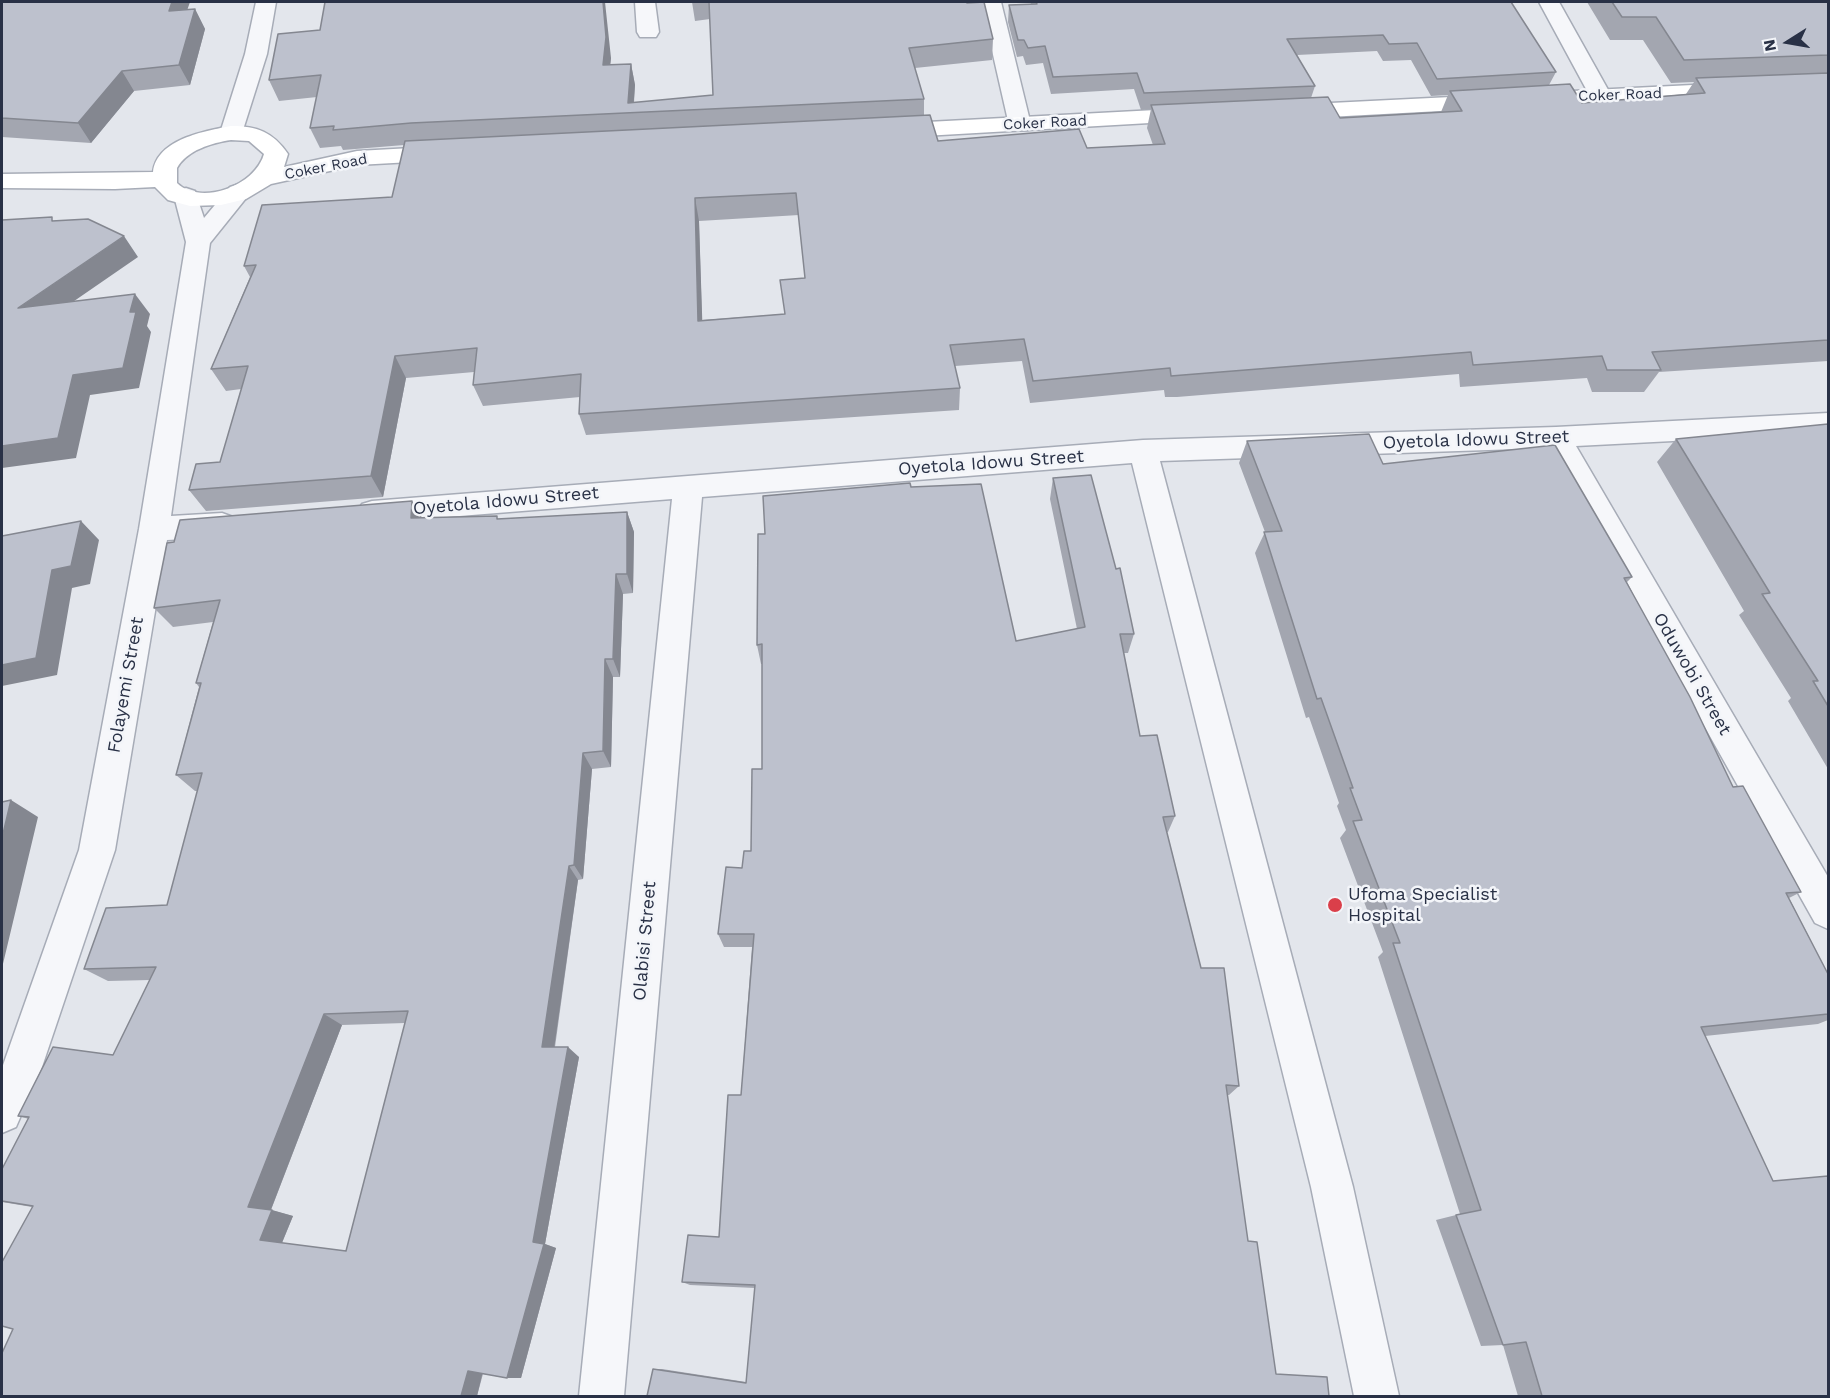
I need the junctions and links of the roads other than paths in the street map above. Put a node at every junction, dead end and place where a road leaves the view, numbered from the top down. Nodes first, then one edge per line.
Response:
1 (266, 2) edge
2 (645, 2) edge
3 (991, 2) edge
4 (1549, 2) edge
5 (648, 32) dead end
6 (1760, 90) edge
7 (1600, 95) junction
8 (1265, 113) edge
9 (1218, 115) edge
10 (1020, 125) junction
11 (865, 132) edge
12 (231, 133) junction
13 (273, 149) junction
14 (465, 152) edge
15 (357, 158) junction
16 (167, 169) junction
17 (263, 179) junction
18 (2, 181) edge
19 (239, 192) junction
20 (186, 196) junction
21 (198, 242) junction
22 (1828, 423) edge
23 (1556, 437) junction
24 (1143, 451) junction
25 (688, 485) junction
26 (345, 515) edge
27 (250, 523) edge
28 (154, 529) junction
29 (1828, 911) edge
30 (2, 1113) edge
31 (601, 1396) edge
32 (1377, 1396) edge

1 - 12 street
2 - 5 street
3 - 10 street
4 - 7 street
6 - 7 main road, Coker Road
7 - 8 main road, Coker Road
9 - 10 main road, Coker Road
10 - 11 main road, Coker Road
12 - 13 main road
12 - 16 main road
13 - 15 main road
13 - 17 main road
14 - 15 main road, Coker Road
15 - 17 main road, Coker Road
16 - 18 main road
16 - 20 main road
17 - 19 main road, Coker Road
19 - 20 main road, Coker Road
19 - 21 street
20 - 21 street
21 - 28 street, Folayemi Street
22 - 23 street, Oyetola Idowu Street
23 - 24 street, Oyetola Idowu Street
23 - 29 street, Oduwobi Street
24 - 25 street, Oyetola Idowu Street
24 - 32 street
25 - 26 street, Oyetola Idowu Street
25 - 31 street, Olabisi Street
27 - 28 street
28 - 30 street, Folayemi Street

